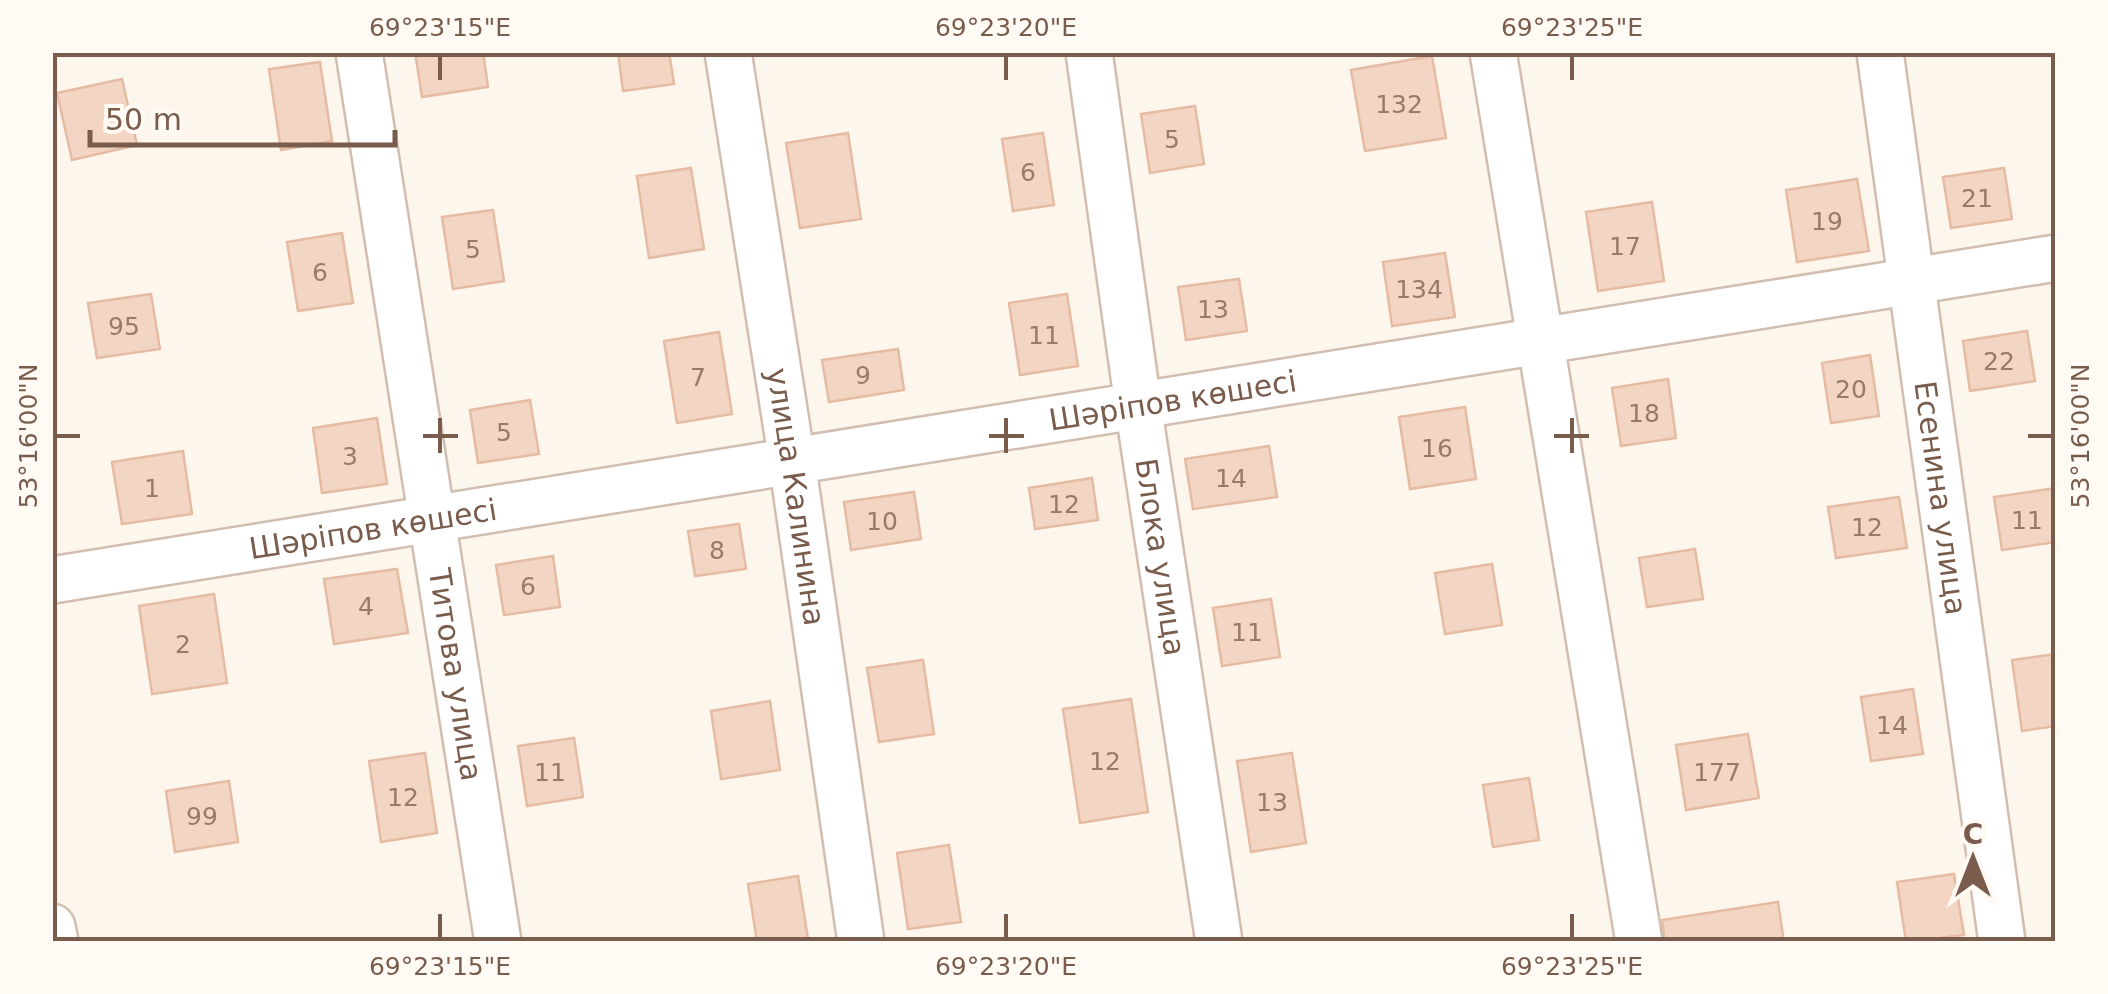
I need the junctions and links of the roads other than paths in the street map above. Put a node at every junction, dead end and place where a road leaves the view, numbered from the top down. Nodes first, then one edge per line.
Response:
1 (359, 52) edge
2 (728, 52) edge
3 (1089, 52) edge
4 (1493, 52) edge
5 (1880, 52) edge
6 (2056, 258) edge
7 (1910, 281) junction
8 (1540, 340) junction
9 (1138, 405) junction
10 (792, 461) junction
11 (433, 519) junction
12 (52, 580) edge
13 (52, 927) edge
14 (55, 942) edge
15 (498, 942) edge
16 (861, 942) edge
17 (1219, 942) edge
18 (1639, 942) edge
19 (2002, 942) edge

1 - 11 street, Титова улица
2 - 10 street, улица Калинина
3 - 9 street, Блока улица
4 - 8 street
5 - 7 street, Есенина улица
6 - 7 street, Шәріпов көшесі
7 - 8 street, Шәріпов көшесі
7 - 19 street, Есенина улица
8 - 9 street, Шәріпов көшесі
8 - 18 street
9 - 10 street, Шәріпов көшесі
9 - 17 street, Блока улица
10 - 11 street, Шәріпов көшесі
10 - 16 street, улица Калинина
11 - 12 street, Шәріпов көшесі
11 - 15 street, Титова улица
13 - 14 street

